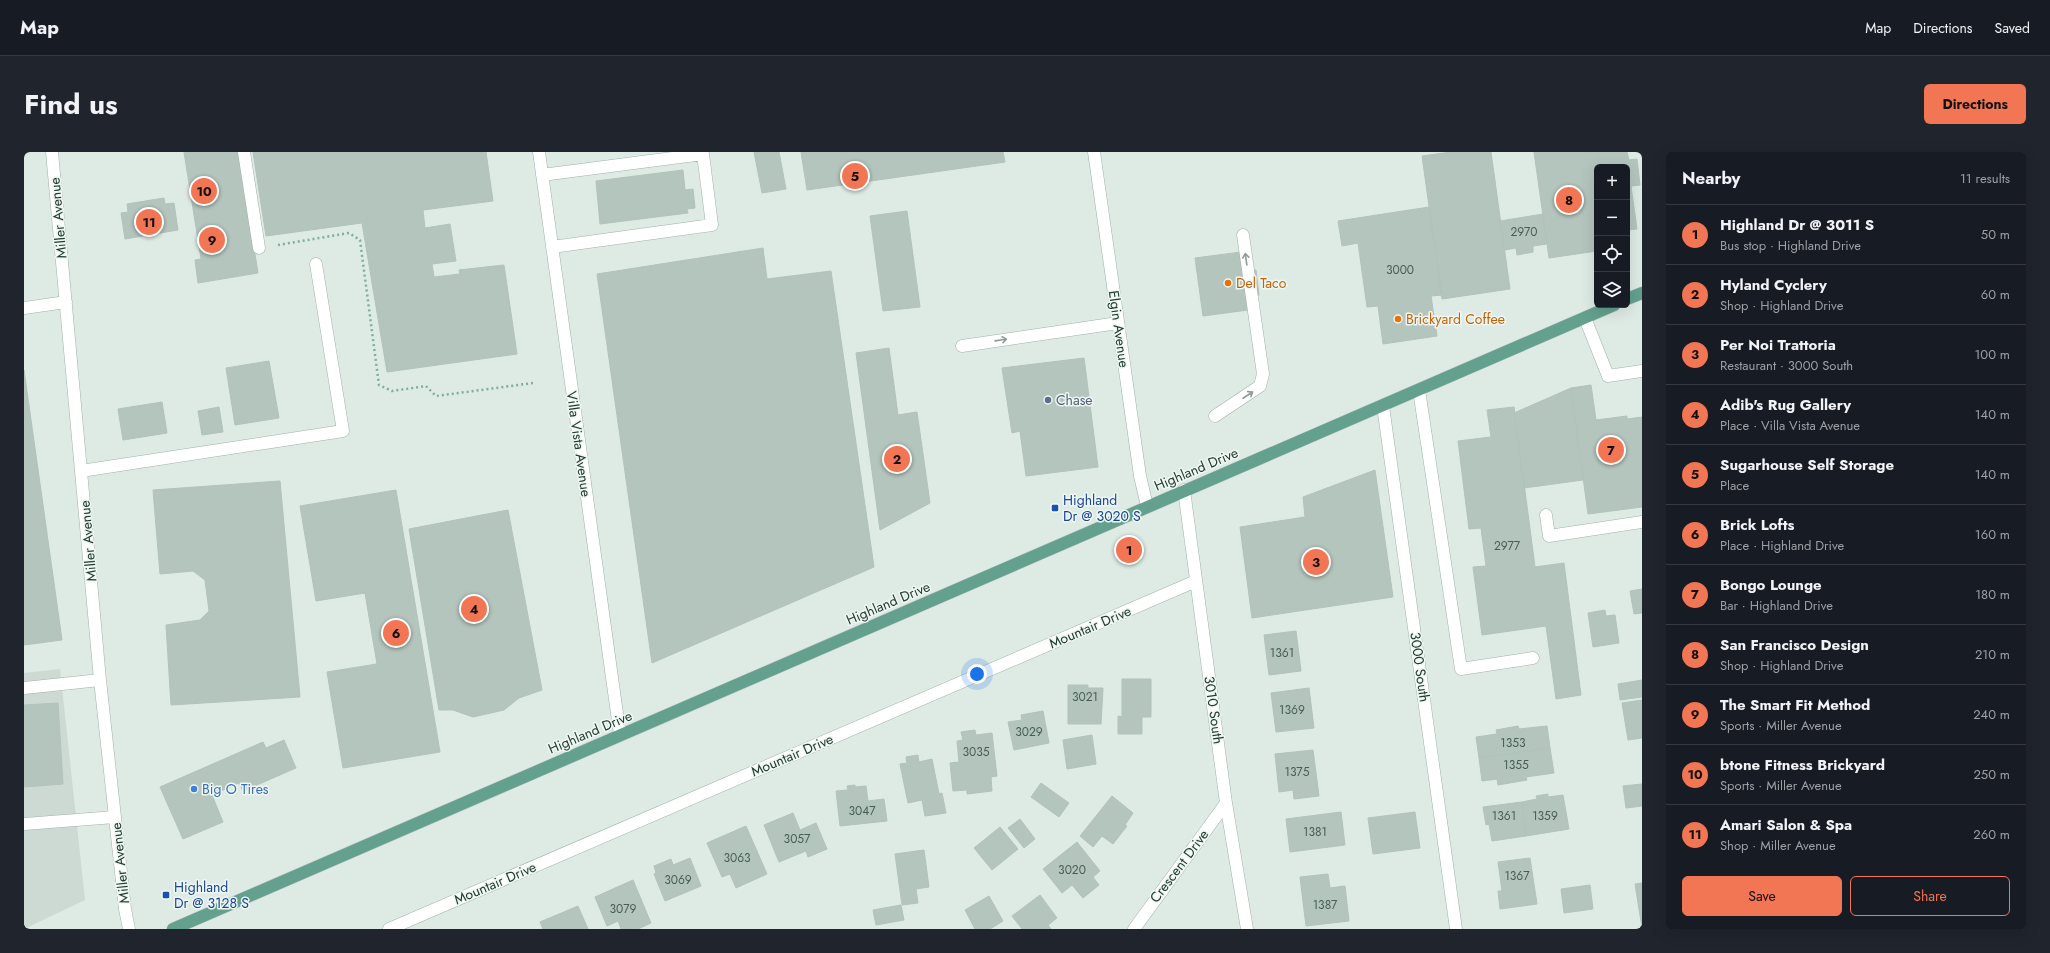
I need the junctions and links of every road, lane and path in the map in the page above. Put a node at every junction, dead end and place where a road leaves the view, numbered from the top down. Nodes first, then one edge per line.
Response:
1 (52, 152) edge
2 (244, 152) edge
3 (539, 152) edge
4 (1094, 152) edge
5 (542, 175) junction
6 (1243, 235) dead end
7 (552, 247) junction
8 (260, 248) joint
9 (316, 264) dead end
10 (1642, 293) edge
11 (1630, 298) edge
12 (66, 302) junction
13 (24, 308) edge
14 (1607, 308) edge
15 (1585, 318) junction
16 (1118, 324) junction
17 (962, 346) dead end
18 (1642, 371) edge
19 (533, 383) dead end
20 (1419, 390) junction
21 (1383, 406) junction
22 (1215, 416) dead end
23 (81, 471) junction
24 (1184, 490) junction
25 (1147, 506) junction
26 (1546, 515) dead end
27 (1642, 522) edge
28 (1196, 581) junction
29 (1533, 658) dead end
30 (100, 680) junction
31 (24, 688) edge
32 (620, 735) junction
33 (1226, 803) junction
34 (115, 817) junction
35 (24, 824) edge
36 (129, 929) edge
37 (173, 929) edge
38 (389, 929) edge
39 (1134, 929) edge
40 (1247, 929) edge
41 (1456, 929) edge

1 - 12 street, Miller Avenue
2 - 8 street
3 - 5 street, Villa Vista Avenue
4 - 16 street, Elgin Avenue
5 - 7 street, Villa Vista Avenue
5 - 7 street
22 -> 6 street
7 - 32 street, Villa Vista Avenue
8 - 19 path
9 - 23 street
10 - 11 main road
12 - 13 street
12 - 23 street, Miller Avenue
14 - 15 main road, Highland Drive
15 - 18 street
15 - 20 main road, Highland Drive
17 -> 16 street
16 - 25 street, Elgin Avenue
20 - 21 main road, Highland Drive
20 - 29 street
21 - 24 main road, Highland Drive
21 - 41 street, 3000 South
23 - 30 street, Miller Avenue
24 - 25 main road, Highland Drive
24 - 28 street, 3010 South
25 - 32 main road, Highland Drive
26 - 27 street
28 - 33 street, 3010 South
28 - 38 street, Mountair Drive
30 - 31 street
30 - 34 street, Miller Avenue
32 - 37 main road, Highland Drive
33 - 39 street, Crescent Drive
33 - 40 street, 3010 South
34 - 35 street
34 - 36 street, Miller Avenue

